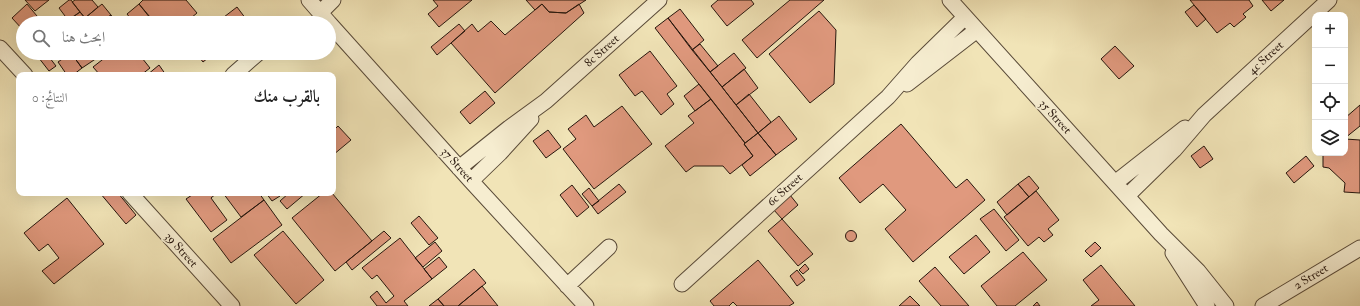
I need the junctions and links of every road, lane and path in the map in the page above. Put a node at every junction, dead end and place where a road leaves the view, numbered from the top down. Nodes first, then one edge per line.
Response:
1 (309, 0) edge
2 (333, 0) edge
3 (658, 0) edge
4 (950, 0) edge
5 (1329, 0) edge
6 (323, 16) edge
7 (327, 16) edge
8 (965, 17) junction
9 (977, 30) junction
10 (336, 31) edge
11 (0, 48) edge
12 (250, 60) edge
13 (22, 72) edge
14 (236, 72) edge
15 (888, 97) junction
16 (546, 101) junction
17 (1204, 115) junction
18 (459, 168) junction
19 (471, 181) junction
20 (1115, 183) junction
21 (133, 196) edge
22 (1127, 196) junction
23 (1161, 234) junction
24 (609, 247) dead end
25 (1360, 248) edge
26 (682, 284) dead end
27 (567, 286) junction
28 (232, 306) edge
29 (586, 306) edge
30 (1207, 306) edge
31 (1226, 306) edge
32 (1263, 306) edge

1 - 6 street, 37 Street
2 - 7 street
3 - 16 street, 8c Street
4 - 8 street, 35 Street
5 - 17 street, 4c Street
8 - 9 street, 35 Street
8 - 15 street, 6c Street
9 - 15 street, 6c Street
9 - 20 street, 35 Street
10 - 18 street, 37 Street
11 - 13 street
12 - 14 street
15 - 26 street, 6c Street
16 - 18 street, 8c Street
16 - 19 street, 8c Street
17 - 20 street, 4c Street
17 - 22 street, 4c Street
18 - 19 street, 37 Street
19 - 27 street, 37 Street
20 - 22 street, 35 Street
21 - 28 street, 39 Street
22 - 23 street, 35 Street
23 - 30 street, 35 Street
23 - 31 street, 35 Street
24 - 27 street
25 - 32 street, 2 Street
27 - 29 street, 37 Street

